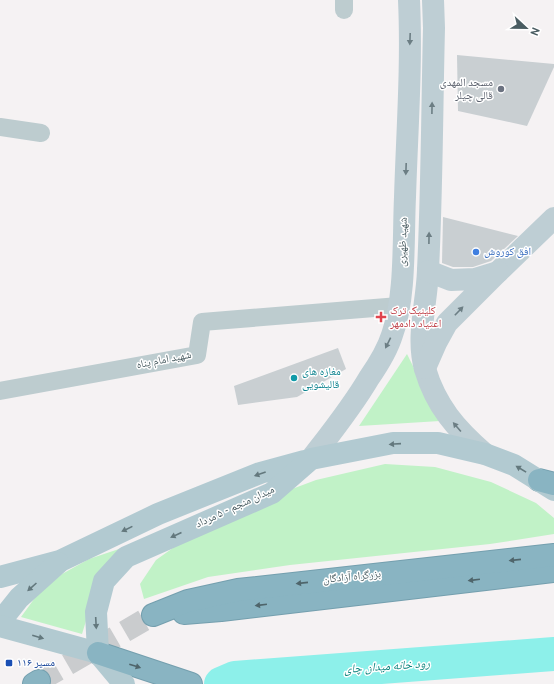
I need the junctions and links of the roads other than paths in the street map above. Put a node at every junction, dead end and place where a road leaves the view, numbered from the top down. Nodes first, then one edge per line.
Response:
1 (409, 0) edge
2 (433, 0) edge
3 (0, 126) edge
4 (41, 133) dead end
5 (554, 218) edge
6 (428, 271) junction
7 (498, 272) junction
8 (399, 306) junction
9 (425, 368) junction
10 (0, 391) edge
11 (485, 454) junction
12 (310, 459) junction
13 (549, 485) edge
14 (554, 555) edge
15 (60, 561) junction
16 (554, 571) edge
17 (0, 577) edge
18 (0, 622) edge
19 (0, 626) edge
20 (98, 653) junction
21 (124, 684) edge
22 (191, 684) edge

1 -> 8 main road, شهید ظهیری
6 -> 2 main road
3 - 4 street
5 - 7 main road
6 - 7 main road
6 - 9 main road
9 -> 7 main road
8 - 10 street, شهید امام پناه
8 -> 12 main road, شهید ظهیری
11 -> 9 main road
11 -> 12 main road
13 -> 11 main road
12 -> 15 main road
12 -> 20 main road, میدان منجم - ۵ مرداد
14 - 16 highway, بزرگراه آزادگان
15 - 17 main road
15 -> 18 main road
19 -> 20 main road
20 - 21 main road
20 -> 22 highway

